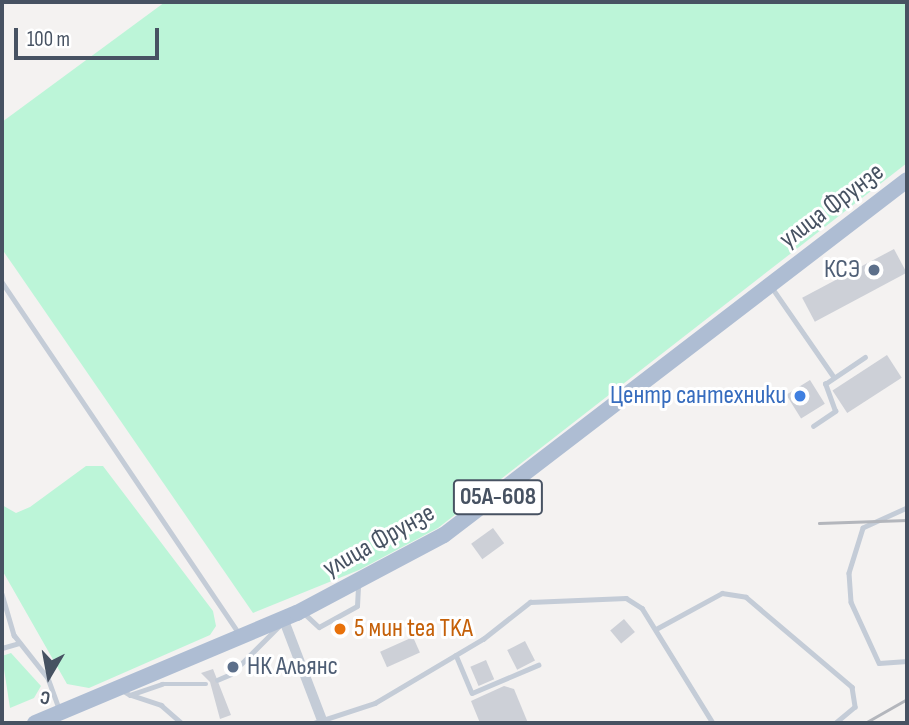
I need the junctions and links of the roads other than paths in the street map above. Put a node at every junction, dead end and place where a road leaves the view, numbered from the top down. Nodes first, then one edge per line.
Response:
1 (907, 180) edge
2 (2, 282) edge
3 (769, 284) junction
4 (866, 357) dead end
5 (834, 377) junction
6 (813, 426) dead end
7 (907, 508) edge
8 (358, 582) junction
9 (2, 594) edge
10 (301, 610) junction
11 (283, 618) junction
12 (656, 629) junction
13 (241, 636) junction
14 (19, 643) junction
15 (2, 648) edge
16 (456, 655) junction
17 (907, 661) edge
18 (538, 665) dead end
19 (217, 680) dead end
20 (206, 684) dead end
21 (125, 691) junction
22 (61, 713) junction
23 (319, 722) edge
24 (35, 723) edge
25 (182, 723) edge
26 (713, 723) edge
27 (836, 723) edge

1 - 3 main road, улица Фрунзе / 05А-608
2 - 13 lane
3 - 5 lane
3 - 8 main road, улица Фрунзе / 05А-608
4 - 5 lane
5 - 6 lane
7 - 17 lane
8 - 10 main road, улица Фрунзе / 05А-608
8 - 10 lane
9 - 14 lane
10 - 11 main road, улица Фрунзе / 05А-608
11 - 13 main road, улица Фрунзе / 05А-608
11 - 19 lane
11 - 23 street
12 - 16 lane
12 - 26 lane
12 - 27 lane
13 - 21 main road, улица Фрунзе / 05А-608
14 - 15 lane
14 - 22 lane
16 - 18 lane
16 - 23 lane
20 - 21 lane
21 - 22 main road, улица Фрунзе / 05А-608
21 - 25 lane
22 - 24 main road, улица Фрунзе / 05А-608

